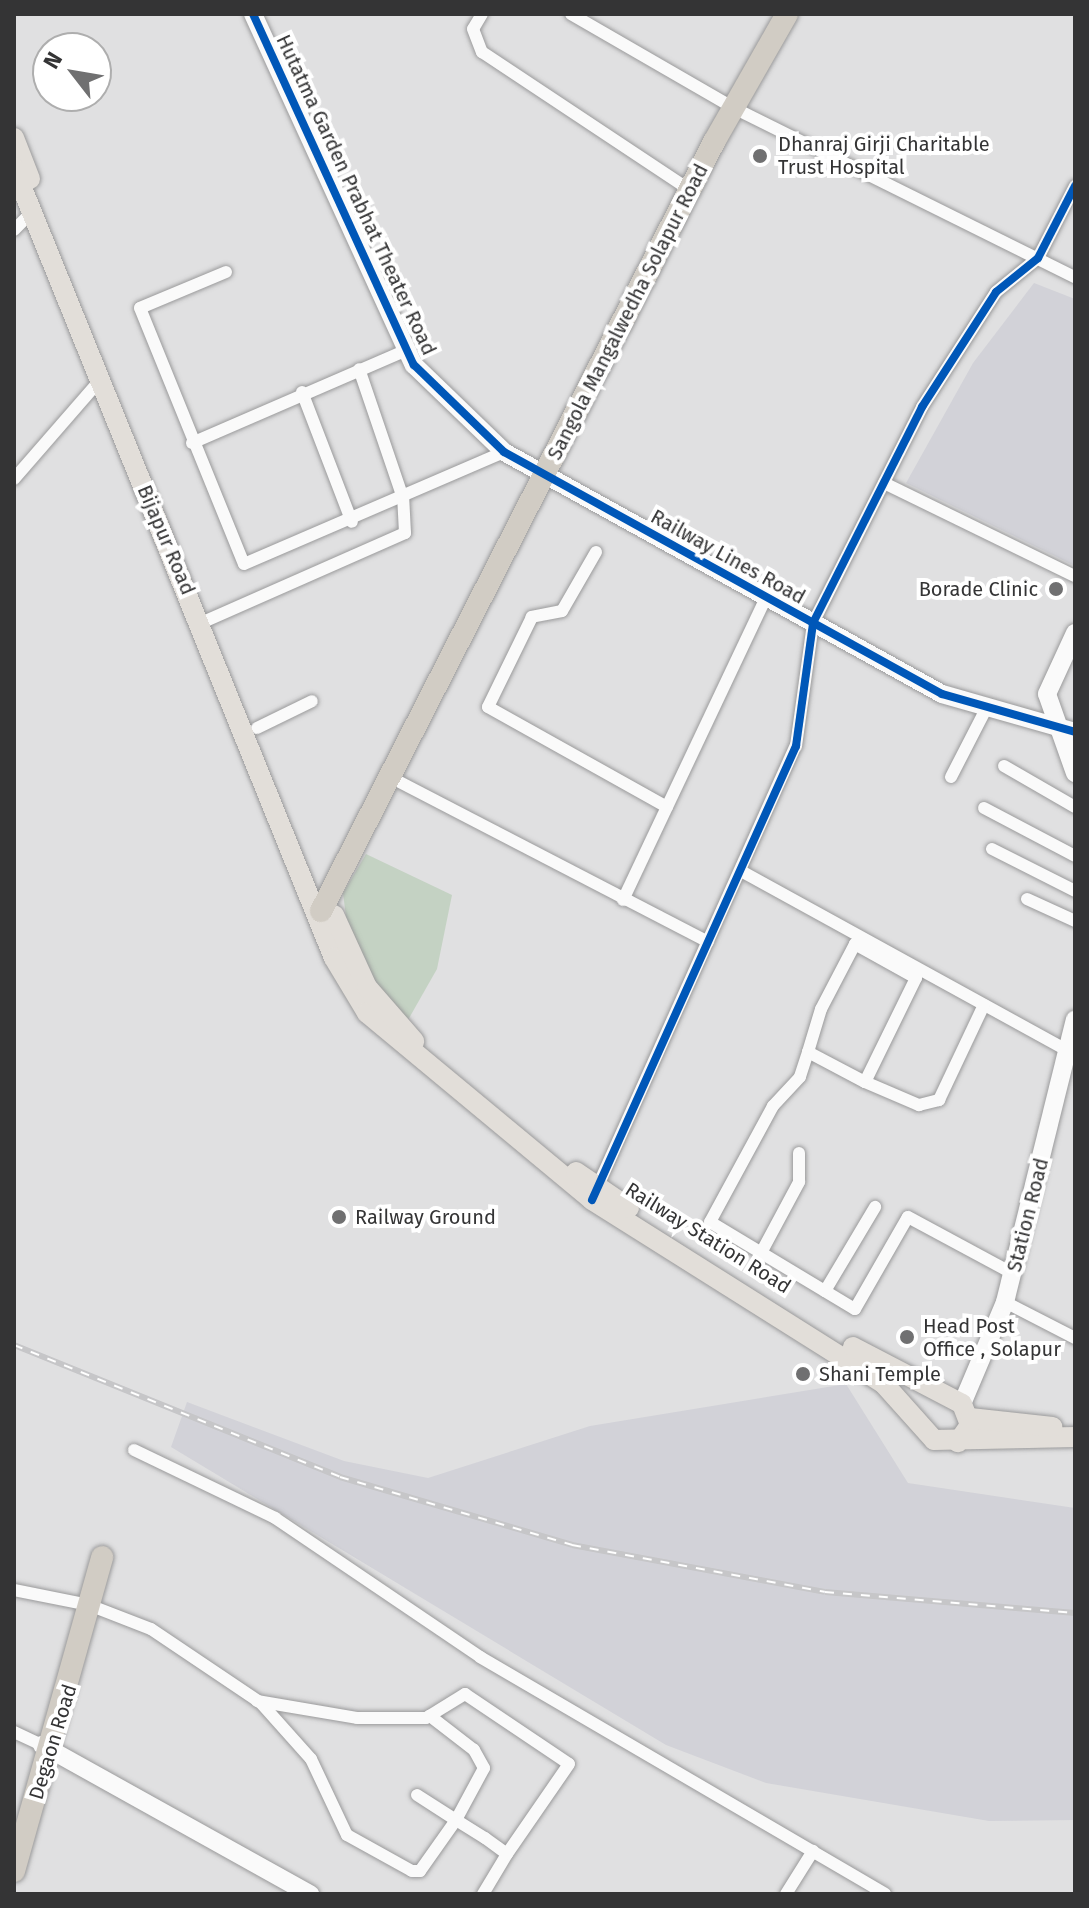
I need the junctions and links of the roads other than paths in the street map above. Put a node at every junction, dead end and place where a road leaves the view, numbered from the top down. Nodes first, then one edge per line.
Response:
1 (482, 14) edge
2 (571, 14) edge
3 (787, 14) edge
4 (261, 18) edge
5 (734, 108) junction
6 (14, 138) edge
7 (14, 168) edge
8 (1075, 186) edge
9 (690, 190) junction
10 (32, 212) junction
11 (14, 230) edge
12 (1038, 258) junction
13 (226, 272) dead end
14 (1075, 277) edge
15 (407, 350) junction
16 (359, 369) junction
17 (100, 380) junction
18 (302, 392) junction
19 (192, 443) junction
20 (504, 452) junction
21 (546, 475) junction
22 (14, 479) edge
23 (884, 483) junction
24 (403, 498) junction
25 (352, 522) junction
26 (596, 552) dead end
27 (1075, 576) edge
28 (766, 597) junction
29 (206, 621) junction
30 (813, 623) junction
31 (1075, 633) edge
32 (312, 701) dead end
33 (987, 707) junction
34 (257, 728) junction
35 (1054, 728) junction
36 (1075, 732) edge
37 (1004, 766) dead end
38 (1075, 773) edge
39 (390, 777) junction
40 (951, 777) dead end
41 (667, 807) junction
42 (1075, 807) edge
43 (984, 808) dead end
44 (992, 849) dead end
45 (1075, 856) edge
46 (741, 871) junction
47 (1075, 891) edge
48 (1027, 899) dead end
49 (623, 900) junction
50 (325, 904) junction
51 (1075, 921) edge
52 (708, 942) junction
53 (984, 1005) junction
54 (1075, 1020) edge
55 (1068, 1051) junction
56 (808, 1052) junction
57 (865, 1082) junction
58 (799, 1153) dead end
59 (594, 1194) junction
60 (875, 1207) dead end
61 (761, 1253) junction
62 (1014, 1274) junction
63 (825, 1291) junction
64 (1005, 1302) junction
65 (1075, 1338) edge
66 (959, 1407) junction
67 (1075, 1426) edge
68 (925, 1427) junction
69 (1075, 1437) edge
70 (958, 1442) junction
71 (134, 1450) dead end
72 (102, 1557) dead end
73 (14, 1590) edge
74 (88, 1609) junction
75 (257, 1701) junction
76 (430, 1716) junction
77 (14, 1732) edge
78 (46, 1747) junction
79 (417, 1795) dead end
80 (456, 1820) junction
81 (14, 1835) edge
82 (813, 1851) junction
83 (507, 1854) junction
84 (14, 1871) edge
85 (310, 1894) edge
86 (483, 1894) edge
87 (786, 1894) edge
88 (885, 1894) edge

1 - 9 street
2 - 5 street
3 - 5 highway, Sangola Mangalwedha Solapur Road
4 - 15 street, Hutatma Garden Prabhat Theater Road
5 - 9 highway, Sangola Mangalwedha Solapur Road
5 - 12 street
6 - 29 main road
7 - 10 main road, Bijapur Road
8 - 12 street
9 - 21 highway, Sangola Mangalwedha Solapur Road
10 - 11 street
10 - 17 main road, Bijapur Road
12 - 14 street
12 - 23 street
13 - 19 street
15 - 16 street
15 - 20 street, Hutatma Garden Prabhat Theater Road
16 - 18 street
16 - 24 street
17 - 22 street
17 - 29 main road, Bijapur Road
18 - 19 street
18 - 25 street
19 - 25 street
20 - 21 street, Hutatma Garden Prabhat Theater Road
20 - 24 street
21 - 28 street, Railway Lines Road
21 - 39 highway, Sangola Mangalwedha Solapur Road
23 - 27 street
23 - 30 street
24 - 25 street
24 - 29 street
26 - 41 street
28 - 30 street, Railway Lines Road
28 - 41 street
29 - 34 main road
29 - 50 main road, Bijapur Road
30 - 33 street, Railway Lines Road
30 - 46 street
31 - 35 street
32 - 34 street
33 - 35 street, Railway Lines Road
33 - 40 street
34 - 50 main road
35 - 36 street, Railway Lines Road
35 - 38 street
37 - 42 street
39 - 49 street
39 - 50 highway, Sangola Mangalwedha Solapur Road
41 - 49 street
43 - 45 street
44 - 47 street
46 - 52 street
46 - 53 street
48 - 51 street
49 - 52 street
50 - 59 main road, Railway Station Road
52 - 59 street
53 - 55 street
53 - 57 street
54 - 55 street, Station Road
55 - 62 street, Station Road
56 - 57 street
56 - 57 street
56 - 61 street
58 - 61 street
59 - 66 main road, Railway Station Road
59 - 68 main road, Railway Station Road
60 - 63 street
61 - 63 street
62 - 63 street
62 - 64 street, Station Road
64 - 65 street
64 - 66 street, Station Road
66 - 67 main road
66 - 68 main road
66 - 70 main road
68 - 70 main road
69 - 70 main road
71 - 82 street
72 - 74 highway, Degaon Road
73 - 74 street
74 - 75 street
74 - 78 highway, Degaon Road
75 - 76 street
75 - 80 street
76 - 80 street
76 - 83 street
77 - 78 street
78 - 81 highway, Degaon Road
78 - 84 highway, Degaon Road
78 - 85 street
79 - 80 street
80 - 83 street
82 - 87 street
82 - 88 street
83 - 86 street

